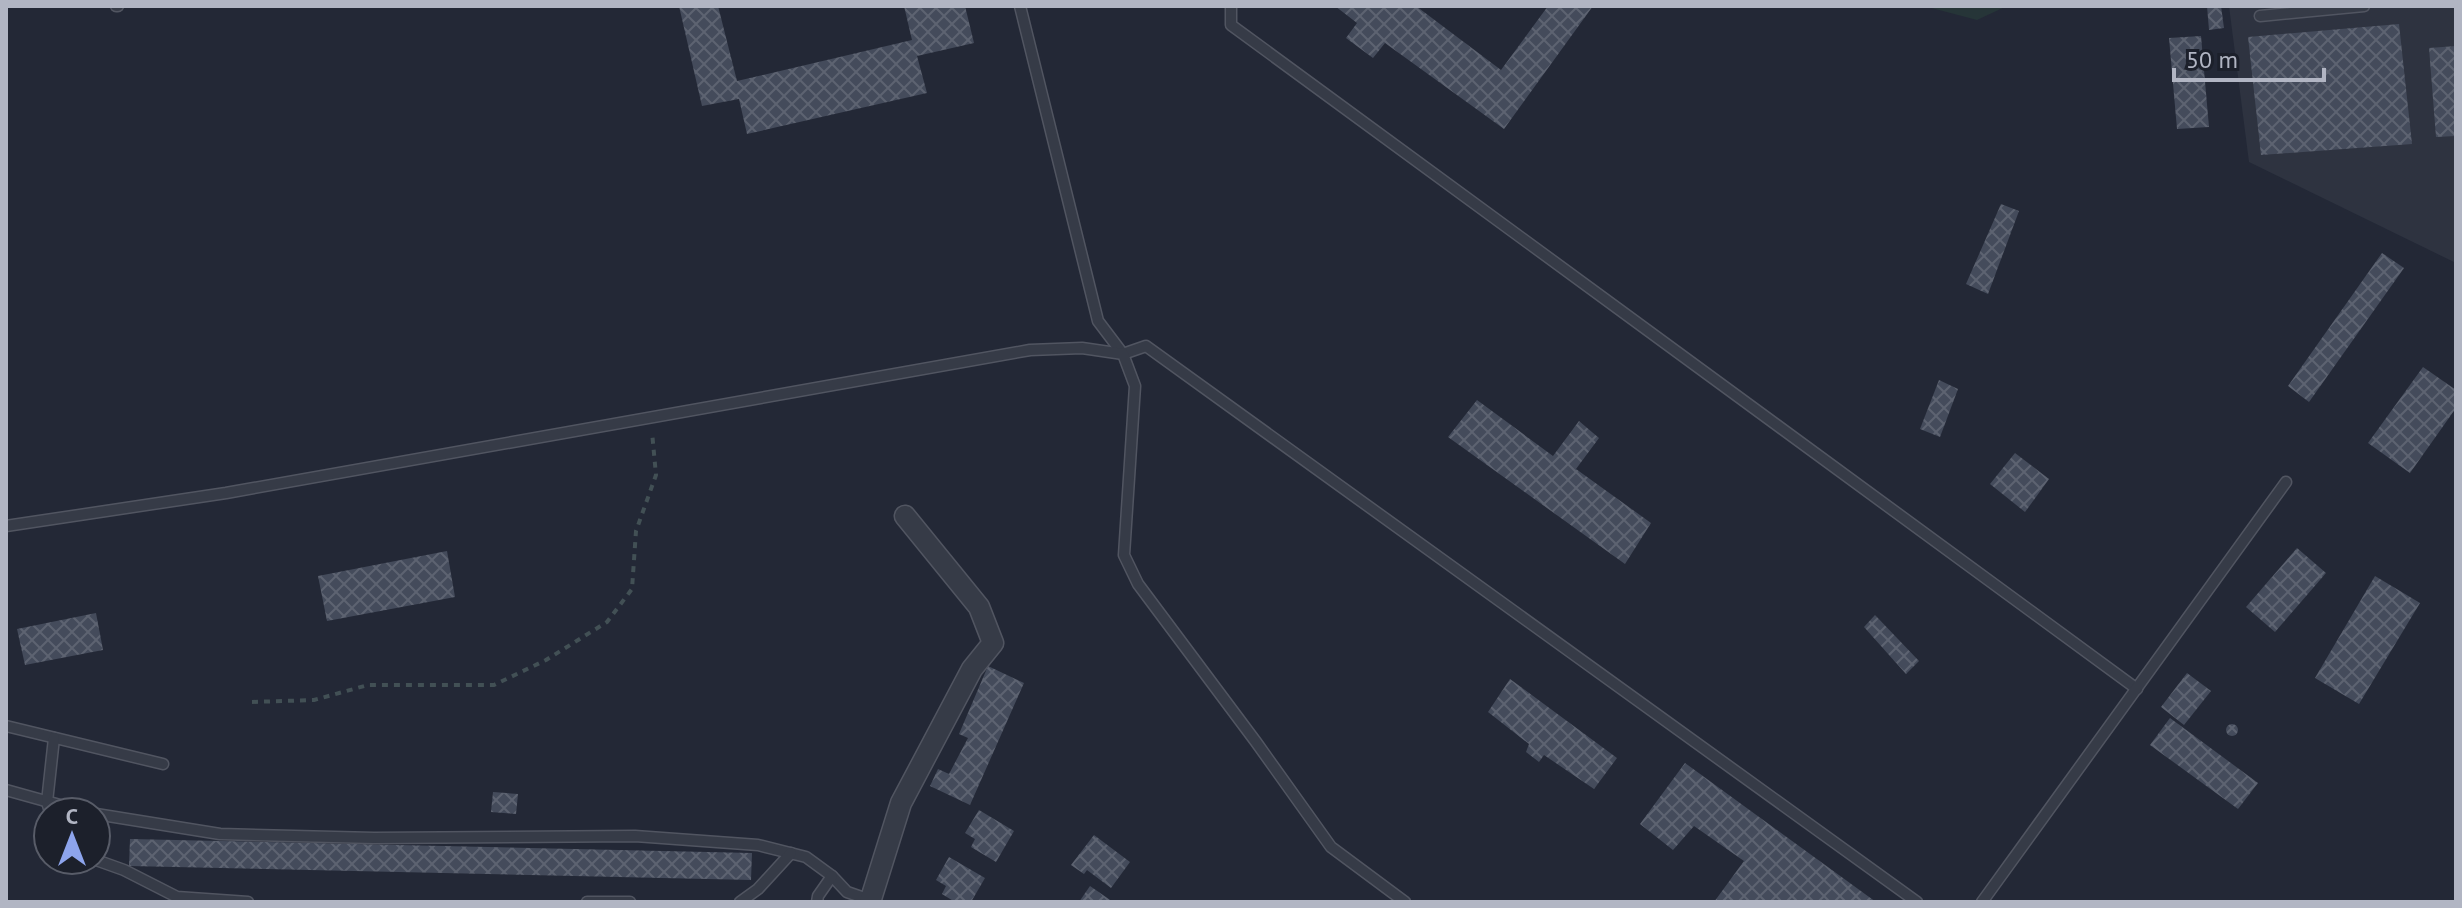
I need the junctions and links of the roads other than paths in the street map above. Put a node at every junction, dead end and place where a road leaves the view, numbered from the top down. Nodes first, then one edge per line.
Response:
1 (1020, 6) edge
2 (1231, 6) edge
3 (2364, 6) edge
4 (2260, 16) dead end
5 (1123, 354) junction
6 (2286, 482) dead end
7 (905, 516) dead end
8 (6, 526) edge
9 (2137, 689) junction
10 (6, 726) edge
11 (54, 738) junction
12 (163, 764) dead end
13 (6, 790) edge
14 (50, 796) edge
15 (32, 800) edge
16 (112, 817) edge
17 (791, 853) junction
18 (112, 866) edge
19 (832, 876) junction
20 (870, 901) edge
21 (248, 902) edge
22 (587, 902) edge
23 (630, 902) edge
24 (740, 902) edge
25 (817, 902) edge
26 (1405, 902) edge
27 (1917, 902) edge
28 (1982, 902) edge

1 - 5 lane
2 - 9 lane
3 - 4 lane
5 - 8 lane
5 - 26 lane
5 - 27 lane
6 - 9 lane
7 - 20 street
9 - 28 lane
10 - 11 lane
11 - 12 lane
11 - 14 lane
13 - 15 lane
16 - 17 lane
17 - 19 lane
17 - 24 lane
18 - 21 lane
19 - 20 lane
19 - 25 lane
22 - 23 lane

